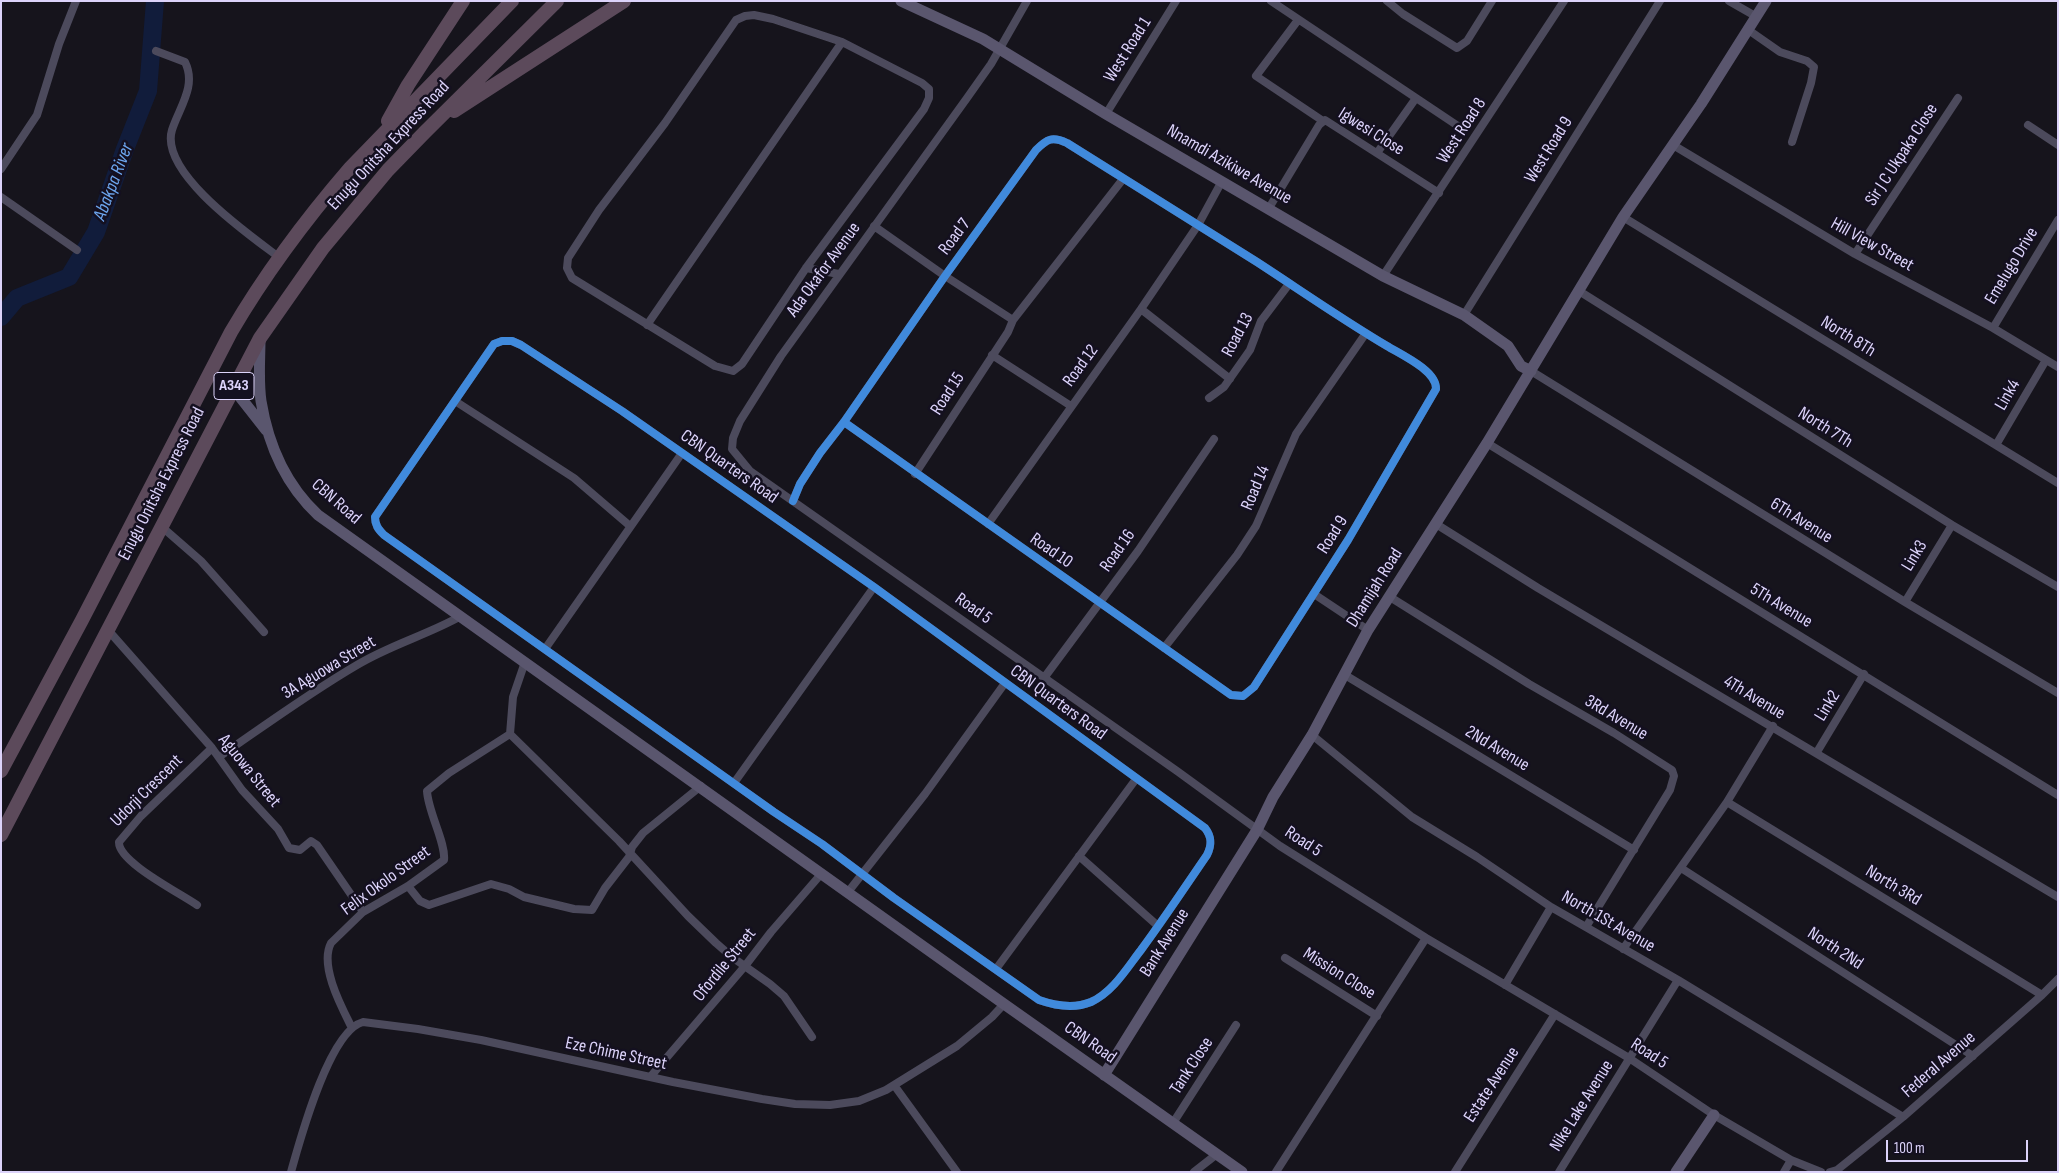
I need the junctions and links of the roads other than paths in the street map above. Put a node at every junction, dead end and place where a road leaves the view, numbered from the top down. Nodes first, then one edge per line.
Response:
1 (76, 1) edge
2 (463, 1) edge
3 (512, 1) edge
4 (557, 1) edge
5 (624, 1) edge
6 (901, 1) edge
7 (1027, 1) edge
8 (1176, 1) edge
9 (1270, 1) edge
10 (1492, 1) edge
11 (1564, 1) edge
12 (1660, 1) edge
13 (1729, 1) edge
14 (1766, 1) edge
15 (1389, 2) edge
16 (1757, 17) junction
17 (1298, 20) junction
18 (1747, 30) junction
19 (842, 42) junction
20 (1000, 49) junction
21 (156, 51) dead end
22 (1416, 98) junction
23 (1958, 98) dead end
24 (1106, 114) junction
25 (1323, 121) junction
26 (2028, 125) dead end
27 (1458, 126) dead end
28 (425, 132) junction
29 (379, 137) junction
30 (1792, 142) dead end
31 (1673, 145) junction
32 (2058, 145) edge
33 (1377, 153) junction
34 (1, 168) edge
35 (1123, 178) junction
36 (1222, 181) junction
37 (1439, 193) junction
38 (1, 197) edge
39 (1269, 208) junction
40 (1624, 217) junction
41 (2058, 220) edge
42 (1198, 225) junction
43 (874, 226) junction
44 (77, 250) dead end
45 (1855, 254) junction
46 (280, 258) junction
47 (806, 268) junction
48 (840, 274) junction
49 (945, 276) junction
50 (1383, 276) junction
51 (1289, 284) junction
52 (1579, 291) junction
53 (1141, 309) junction
54 (1464, 314) junction
55 (1013, 320) junction
56 (647, 325) junction
57 (1992, 328) junction
58 (1366, 333) junction
59 (260, 338) junction
60 (992, 355) junction
61 (2046, 360) junction
62 (2058, 367) edge
63 (1531, 371) junction
64 (1230, 379) junction
65 (1436, 383) joint
66 (233, 388) junction
67 (1209, 398) dead end
68 (455, 400) junction
69 (1072, 406) junction
70 (844, 422) junction
71 (268, 433) junction
72 (1214, 439) dead end
73 (1487, 443) junction
74 (1996, 445) junction
75 (682, 453) junction
76 (915, 474) junction
77 (2058, 483) edge
78 (793, 501) junction
79 (988, 524) junction
80 (1436, 524) junction
81 (1952, 525) junction
82 (630, 526) junction
83 (162, 527) junction
84 (874, 587) junction
85 (2058, 587) edge
86 (1314, 594) junction
87 (1390, 597) junction
88 (1905, 602) junction
89 (1100, 604) junction
90 (461, 616) junction
91 (108, 630) junction
92 (1368, 630) junction
93 (264, 632) dead end
94 (1164, 648) junction
95 (545, 649) junction
96 (525, 662) junction
97 (1864, 674) junction
98 (1344, 675) junction
99 (1044, 678) junction
100 (1005, 683) junction
101 (2058, 693) edge
102 (1244, 696) joint
103 (1773, 726) junction
104 (510, 734) junction
105 (1312, 735) junction
106 (212, 748) junction
107 (1817, 752) junction
108 (219, 757) junction
109 (1, 771) edge
110 (1136, 778) junction
111 (734, 783) junction
112 (701, 786) junction
113 (2058, 795) edge
114 (1727, 802) junction
115 (1257, 830) junction
116 (1, 835) edge
117 (1634, 850) junction
118 (630, 852) junction
119 (1079, 856) junction
120 (1681, 868) junction
121 (862, 873) junction
122 (822, 874) junction
123 (408, 886) junction
124 (848, 892) junction
125 (2058, 897) edge
126 (197, 905) dead end
127 (1551, 907) junction
128 (363, 912) junction
129 (1158, 926) junction
130 (1586, 926) junction
131 (1426, 938) junction
132 (1623, 949) junction
133 (1285, 958) dead end
134 (746, 966) junction
135 (996, 969) junction
136 (2058, 979) edge
137 (1678, 980) junction
138 (1505, 985) junction
139 (2042, 995) junction
140 (1004, 1004) junction
141 (1555, 1014) junction
142 (1377, 1016) junction
143 (347, 1017) junction
144 (360, 1023) junction
145 (1236, 1026) dead end
146 (352, 1028) junction
147 (812, 1037) dead end
148 (1973, 1056) junction
149 (1629, 1058) junction
150 (1104, 1075) junction
151 (651, 1076) junction
152 (894, 1085) junction
153 (1714, 1115) junction
154 (1903, 1117) junction
155 (1173, 1123) junction
156 (1218, 1154) junction
157 (1791, 1160) junction
158 (1833, 1171) edge
159 (291, 1172) edge
160 (957, 1172) edge
161 (1194, 1172) edge
162 (1242, 1172) edge
163 (1276, 1172) edge
164 (1455, 1172) edge
165 (1559, 1172) edge
166 (1676, 1172) edge
167 (1784, 1172) edge
168 (1821, 1172) edge

1 - 34 street
2 - 29 highway
3 - 29 highway, Enugu Onitsha Express Road / A343
4 - 28 highway, Enugu Onitsha Express Road / A343
5 - 28 highway
6 - 20 main road, Nnamdi Azikiwe Avenue
7 - 20 street, Ada Okafor Avenue
8 - 24 street, West Road 1
9 - 17 street
10 - 15 street
11 - 37 street, West Road 8
12 - 54 street, West Road 9
13 - 16 street
14 - 16 main road, Dhamijah Road
16 - 18 main road, Dhamijah Road
17 - 22 street
17 - 25 street
18 - 30 street
18 - 31 main road, Dhamijah Road
19 - 47 street
19 - 56 street
19 - 56 street
20 - 24 main road, Nnamdi Azikiwe Avenue
20 - 43 street, Ada Okafor Avenue
21 - 46 street
22 - 27 street
22 - 33 street
23 - 45 street, Sir J C Ukpaka Close
24 - 36 main road, Nnamdi Azikiwe Avenue
25 - 33 street, Igwesi Close
25 - 39 street, Igwesi Close
26 - 32 street
28 - 59 highway, Enugu Onitsha Express Road / A343
29 - 46 highway, Enugu Onitsha Express Road / A343
31 - 40 main road, Dhamijah Road
31 - 45 street, Hill View Street
33 - 37 street, Igwesi Close
35 - 42 street, Road 7
35 - 49 street, Road 7
35 - 55 street, Road 15
36 - 39 main road, Nnamdi Azikiwe Avenue
36 - 42 street, Road 12
37 - 50 street, West Road 8
38 - 44 street
39 - 50 main road, Nnamdi Azikiwe Avenue
40 - 52 main road, Dhamijah Road
40 - 74 street, North 8Th
41 - 57 street, Emelugo Drive
42 - 51 street, Road 7
42 - 53 street, Road 12
43 - 48 street, Ada Okafor Avenue
43 - 49 street
45 - 57 street, Hill View Street
46 - 109 highway, Enugu Onitsha Express Road / A343
47 - 48 street
47 - 56 street
48 - 78 street, Ada Okafor Avenue
49 - 55 street
49 - 70 street, Road 7
50 - 54 main road, Nnamdi Azikiwe Avenue
51 - 58 street, Road 7
51 - 64 street, Road 13
52 - 63 main road, Dhamijah Road
52 - 81 street, North 7Th
53 - 64 street
53 - 69 street, Road 12
54 - 63 main road, Nnamdi Azikiwe Avenue
55 - 60 street, Road 15
57 - 61 street, Hill View Street
58 - 65 street, Road 7
58 - 94 street, Road 14
59 - 66 highway, Enugu Onitsha Express Road / A343
59 - 71 main road, CBN Road
60 - 69 street
60 - 76 street, Road 15
61 - 62 street, Hill View Street
61 - 74 street, Link4
63 - 73 main road, Dhamijah Road
63 - 88 street, 6Th Avenue
64 - 67 street, Road 13
65 - 86 street, Road 9
66 - 71 main road
66 - 83 highway, Enugu Onitsha Express Road / A343
68 - 75 street, CBN Quarters Road
68 - 82 street
68 - 95 street, CBN Quarters Road
69 - 79 street, Road 12
70 - 76 street, Road 10
70 - 78 street, Road 7
71 - 90 main road, CBN Road
72 - 89 street, Road 16
73 - 80 main road, Dhamijah Road
73 - 97 street, 5Th Avenue
74 - 77 street, North 8Th
75 - 82 street
75 - 84 street, CBN Quarters Road
76 - 79 street, Road 10
78 - 99 street, Road 5
79 - 89 street, Road 10
80 - 87 main road, Dhamijah Road
80 - 103 street, 4Th Avenue
81 - 85 street, North 7Th
81 - 88 street, Link3
82 - 95 street
83 - 91 highway, Enugu Onitsha Express Road / A343
83 - 93 street
84 - 100 street, CBN Quarters Road
84 - 111 street
86 - 92 street
86 - 102 street, Road 9
87 - 92 main road, Dhamijah Road
87 - 117 street, 3Rd Avenue
88 - 101 street, 6Th Avenue
89 - 94 street, Road 10
89 - 99 street, Road 16
90 - 96 main road, CBN Road
90 - 108 street, 3A Aguowa Street
91 - 106 street, Aguowa Street
91 - 116 highway, Enugu Onitsha Express Road / A343
92 - 98 main road, Dhamijah Road
94 - 102 street, Road 10
95 - 111 street, CBN Quarters Road
96 - 104 street
96 - 112 main road, CBN Road
97 - 107 street, Link2
97 - 113 street, 5Th Avenue
98 - 105 main road, Dhamijah Road
98 - 117 street, 2Nd Avenue
99 - 115 street, Road 5
100 - 110 street, CBN Quarters Road
100 - 121 street
103 - 107 street, 4Th Avenue
103 - 114 street
104 - 118 street
104 - 123 street, Felix Okolo Street
105 - 115 main road, Dhamijah Road
105 - 127 street, North 1St Avenue
106 - 108 street, Aguowa Street
106 - 126 street, Udorji Crescent
107 - 125 street, 4Th Avenue
108 - 128 street, Aguowa Street
110 - 119 street
110 - 129 street, CBN Quarters Road
111 - 121 street, CBN Quarters Road
112 - 118 street
112 - 122 main road, CBN Road
114 - 120 street
114 - 139 street, North 3Rd
115 - 131 street, Road 5
115 - 150 main road, Bank Avenue
117 - 130 street, 3Rd Avenue
118 - 123 street
118 - 134 street
119 - 129 street
119 - 135 street
120 - 132 street
120 - 148 street, North 2Nd
121 - 124 street
121 - 135 street, CBN Quarters Road
122 - 124 main road, CBN Road
122 - 134 street, Ofordile Street
123 - 128 street, Felix Okolo Street
124 - 140 main road, CBN Road
127 - 130 street, North 1St Avenue
127 - 138 street
128 - 143 street, Felix Okolo Street
129 - 135 street, CBN Quarters Road
130 - 132 street, North 1St Avenue
131 - 138 street, Road 5
131 - 142 street
132 - 137 street, North 1St Avenue
133 - 142 street, Mission Close
134 - 147 street
134 - 151 street, Ofordile Street
136 - 139 street, Federal Avenue
137 - 149 street, Nike Lake Avenue
137 - 154 street, North 1St Avenue
138 - 141 street, Road 5
139 - 148 street, Federal Avenue
140 - 150 main road, CBN Road
140 - 152 street, Eze Chime Street
141 - 149 street, Road 5
141 - 164 street, Estate Avenue
142 - 163 street
143 - 144 street
143 - 146 street, Felix Okolo Street
144 - 146 street
144 - 151 street, Eze Chime Street
145 - 155 street, Tank Close
146 - 159 street
148 - 154 street, Federal Avenue
149 - 153 street, Road 5
149 - 165 street, Nike Lake Avenue
150 - 155 main road, CBN Road
151 - 152 street, Eze Chime Street
152 - 160 street
153 - 157 street, Road 5
153 - 166 main road
154 - 158 street, Federal Avenue
155 - 156 main road, CBN Road
156 - 161 street
156 - 162 main road, CBN Road
157 - 167 street
157 - 168 street, Road 5

